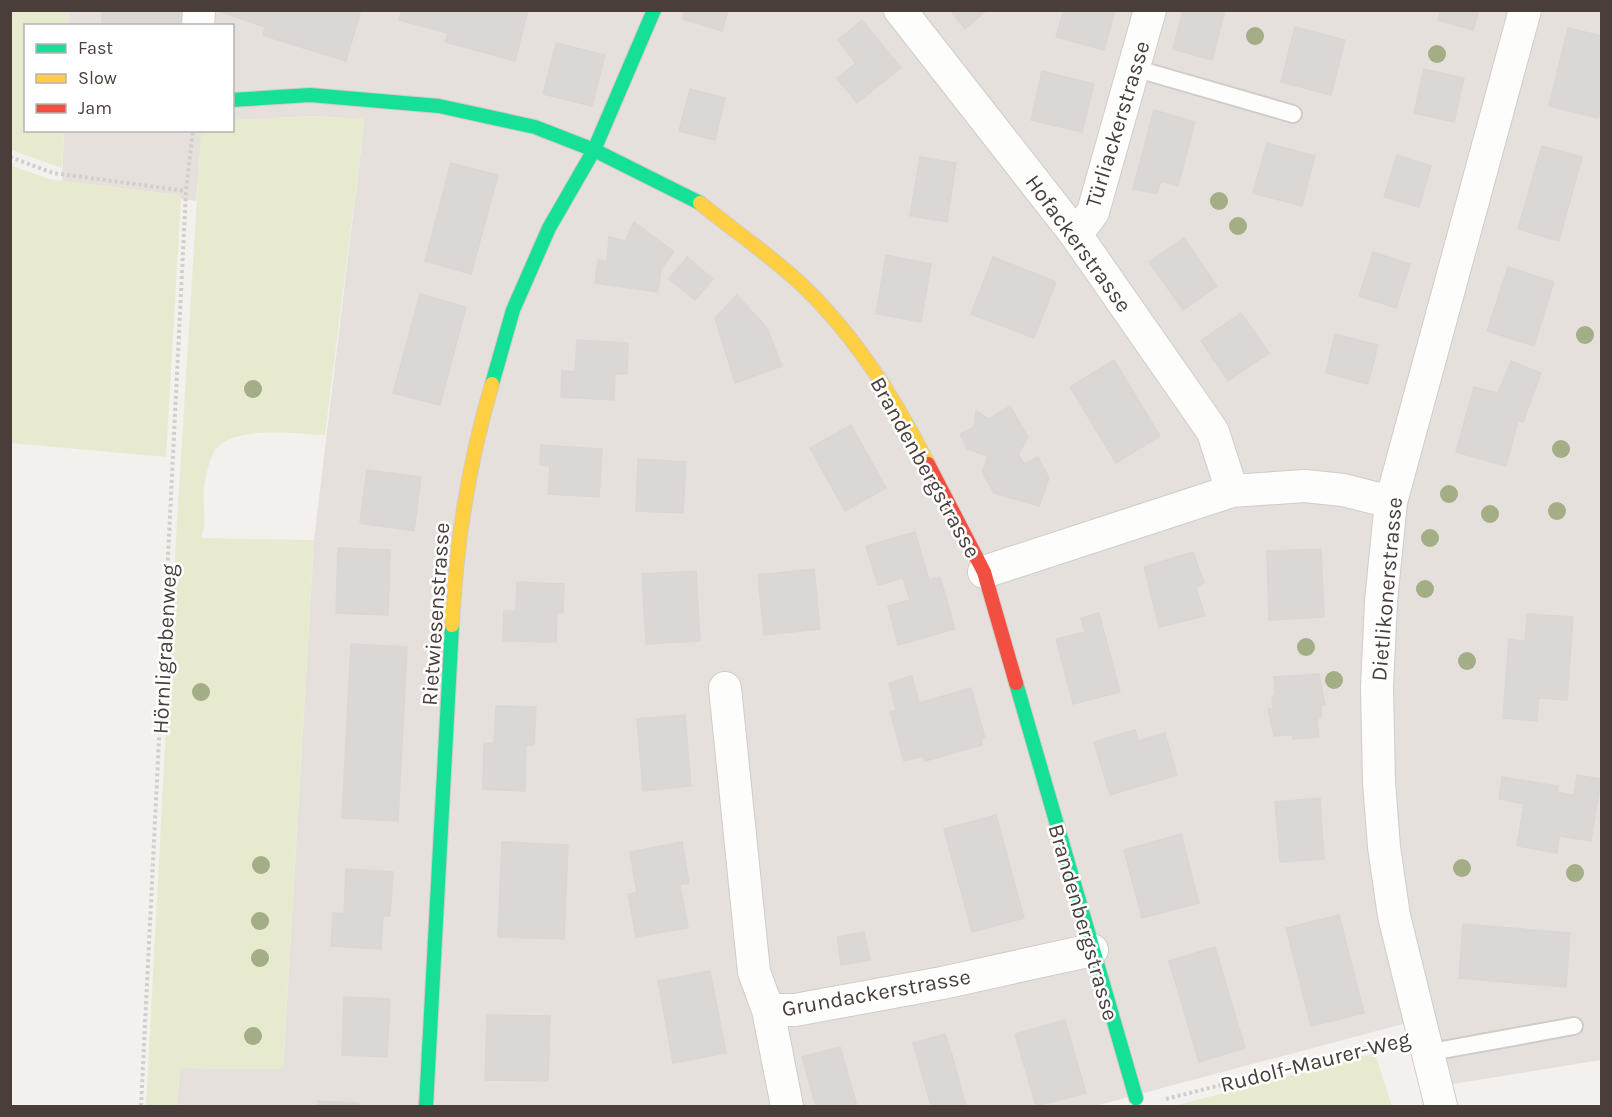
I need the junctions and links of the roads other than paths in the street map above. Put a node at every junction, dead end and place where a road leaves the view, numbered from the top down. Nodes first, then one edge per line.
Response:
1 (654, 10) edge
2 (900, 10) edge
3 (1150, 10) edge
4 (1525, 10) edge
5 (1134, 68) junction
6 (234, 100) edge
7 (1293, 114) dead end
8 (594, 150) junction
9 (1076, 235) junction
10 (1232, 491) junction
11 (1391, 502) junction
12 (984, 572) junction
13 (725, 688) dead end
14 (1092, 950) junction
15 (768, 1010) junction
16 (1574, 1026) dead end
17 (1424, 1043) junction
18 (1136, 1098) dead end
19 (426, 1107) edge
20 (787, 1107) edge
21 (1441, 1107) edge

1 - 8 street, Rietwiesenstrasse
2 - 9 street, Hofackerstrasse
3 - 5 street, Türliackerstrasse
4 - 11 street, Dietlikonerstrasse
5 - 7 lane
5 - 9 street, Türliackerstrasse
6 - 8 street, Brandenbergstrasse
8 - 12 street, Brandenbergstrasse
8 - 19 street, Rietwiesenstrasse
9 - 10 street, Hofackerstrasse
10 - 11 street, Brandenbergstrasse
10 - 12 street, Brandenbergstrasse
11 - 17 street, Dietlikonerstrasse
12 - 14 street, Brandenbergstrasse
13 - 15 street, Grundackerstrasse
14 - 15 street, Grundackerstrasse
14 - 18 street, Brandenbergstrasse
15 - 20 street
16 - 17 lane
17 - 21 street, Dietlikonerstrasse

